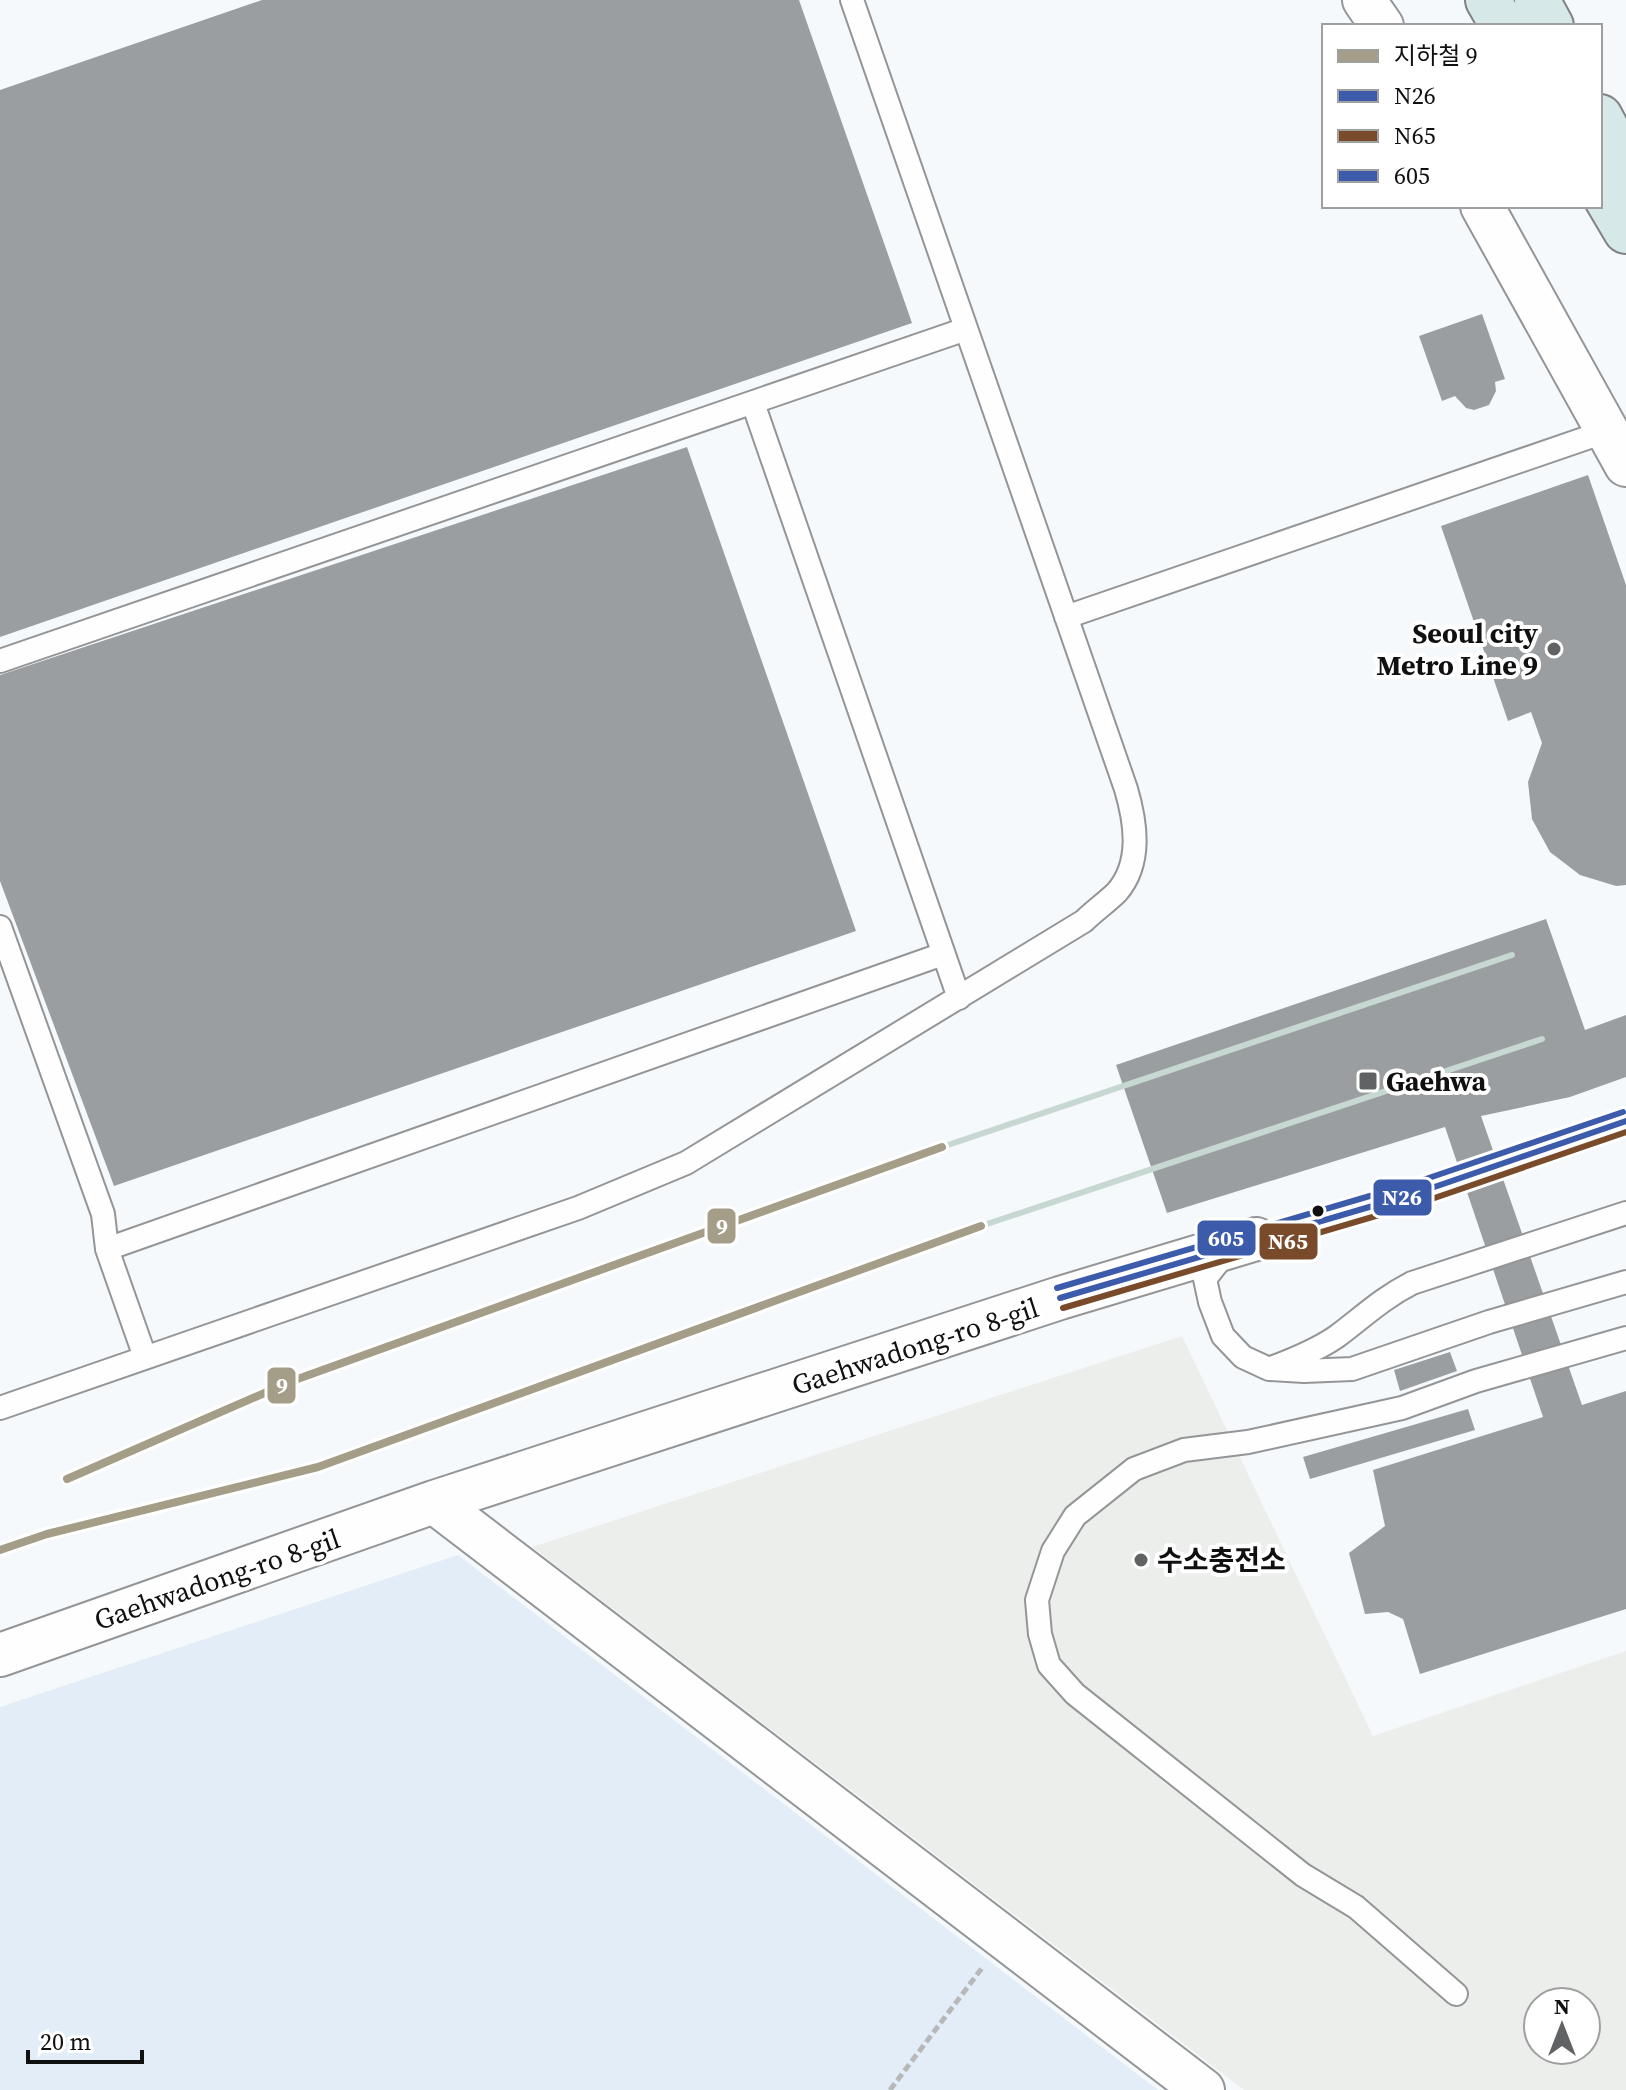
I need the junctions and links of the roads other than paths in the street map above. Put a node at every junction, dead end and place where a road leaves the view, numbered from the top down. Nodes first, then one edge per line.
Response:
1 (852, 0) edge
2 (1364, 0) edge
3 (1488, 0) edge
4 (1537, 0) edge
5 (1381, 24) edge
6 (1502, 24) edge
7 (1550, 24) edge
8 (1602, 121) edge
9 (1626, 166) edge
10 (1602, 190) edge
11 (1483, 208) edge
12 (1626, 231) edge
13 (966, 329) junction
14 (753, 403) junction
15 (1617, 448) edge
16 (1066, 617) junction
17 (0, 661) edge
18 (0, 927) edge
19 (943, 954) junction
20 (959, 998) junction
21 (1626, 1121) edge
22 (1626, 1213) edge
23 (1240, 1248) junction
24 (107, 1249) junction
25 (1626, 1282) edge
26 (1626, 1338) edge
27 (145, 1357) junction
28 (1269, 1369) junction
29 (0, 1408) edge
30 (434, 1502) junction
31 (0, 1655) edge
32 (1456, 1994) dead end
33 (1203, 2090) edge

1 - 13 lane
2 - 5 street
3 - 6 highway
4 - 7 highway
8 - 9 highway
10 - 12 highway
11 - 15 street
13 - 14 lane
13 - 16 lane
14 - 17 lane
14 - 19 lane
15 - 16 lane
16 - 20 lane
18 - 24 lane
19 - 20 lane
19 - 24 lane
20 - 27 lane
21 - 23 lane, Gaehwadong-ro 8-gil
22 - 28 lane
23 - 28 lane
23 - 30 street, Gaehwadong-ro 8-gil
24 - 27 lane
25 - 28 lane
26 - 32 lane
27 - 29 lane
30 - 31 street, Gaehwadong-ro 8-gil
30 - 33 street

